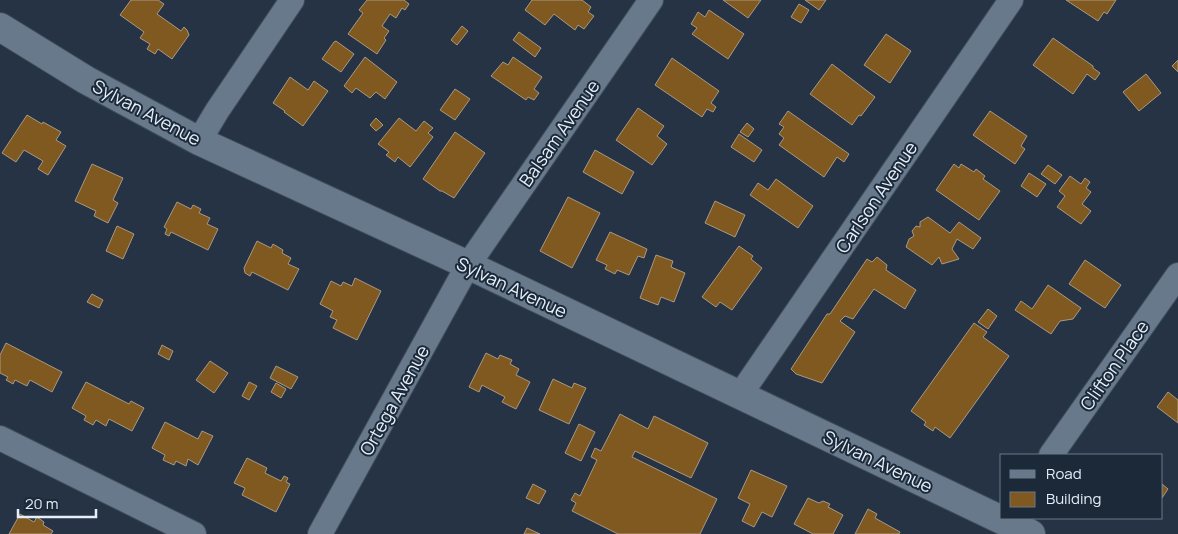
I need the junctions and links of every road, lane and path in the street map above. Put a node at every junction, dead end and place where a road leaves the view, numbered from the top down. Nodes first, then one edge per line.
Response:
1 (292, 0) edge
2 (651, 0) edge
3 (1011, 0) edge
4 (0, 27) edge
5 (199, 141) junction
6 (468, 265) junction
7 (1178, 275) edge
8 (740, 395) junction
9 (0, 438) edge
10 (1052, 454) edge
11 (1000, 518) edge
12 (1005, 520) edge
13 (194, 534) edge
14 (320, 534) edge
15 (1031, 534) edge

1 - 5 street
2 - 6 street, Balsam Avenue
3 - 8 street, Carlson Avenue
4 - 5 street, Sylvan Avenue
5 - 6 street, Sylvan Avenue
6 - 8 street, Sylvan Avenue
6 - 14 street, Ortega Avenue
7 - 10 street, Clifton Place
8 - 11 street, Sylvan Avenue
9 - 13 street
12 - 15 street, Sylvan Avenue

